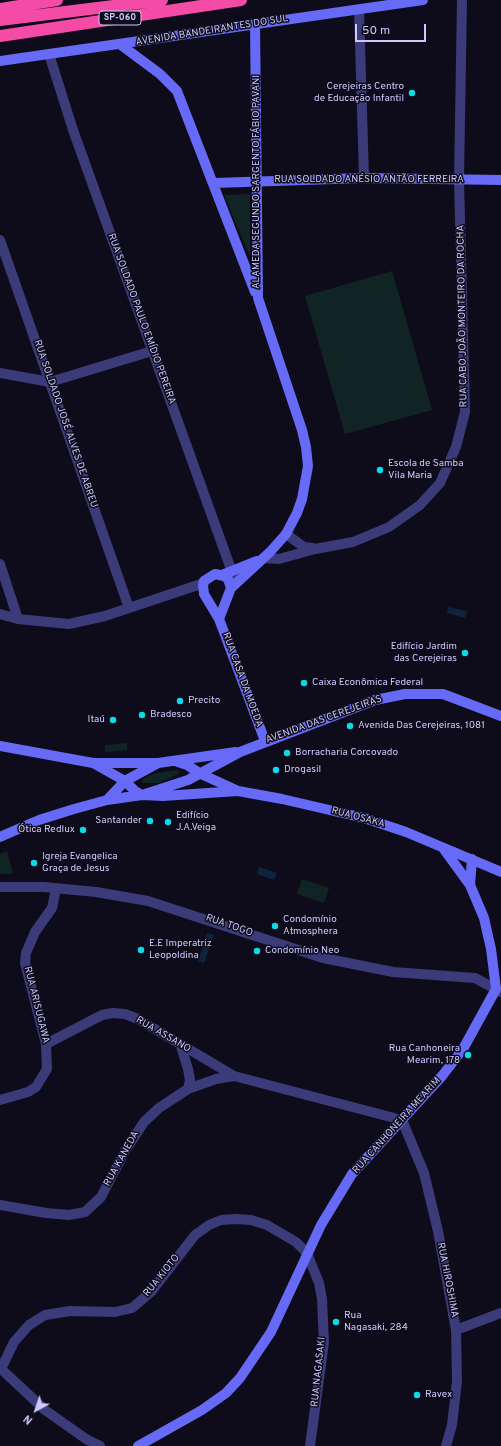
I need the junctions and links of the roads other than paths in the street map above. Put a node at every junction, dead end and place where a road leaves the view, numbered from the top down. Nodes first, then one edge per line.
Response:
1 (57, 0) edge
2 (162, 0) edge
3 (241, 0) edge
4 (423, 0) edge
5 (462, 0) edge
6 (0, 9) edge
7 (360, 10) junction
8 (0, 20) edge
9 (255, 24) junction
10 (0, 36) edge
11 (121, 45) junction
12 (49, 54) junction
13 (0, 61) edge
14 (364, 178) junction
15 (256, 180) junction
16 (459, 180) junction
17 (501, 180) edge
18 (214, 183) junction
19 (0, 240) edge
20 (258, 298) junction
21 (152, 351) junction
22 (0, 373) edge
23 (50, 382) junction
24 (286, 534) junction
25 (315, 549) junction
26 (263, 558) junction
27 (0, 564) edge
28 (226, 573) junction
29 (204, 583) junction
30 (232, 589) junction
31 (206, 598) junction
32 (129, 608) junction
33 (0, 614) edge
34 (18, 619) junction
35 (219, 619) junction
36 (501, 716) edge
37 (265, 741) junction
38 (0, 746) edge
39 (240, 752) junction
40 (172, 760) junction
41 (93, 763) junction
42 (158, 763) junction
43 (201, 774) junction
44 (125, 781) junction
45 (238, 791) junction
46 (142, 794) junction
47 (107, 800) junction
48 (0, 837) edge
49 (443, 848) junction
50 (472, 859) junction
51 (501, 872) edge
52 (470, 885) junction
53 (0, 887) edge
54 (56, 889) junction
55 (499, 990) edge
56 (46, 1044) junction
57 (181, 1046) junction
58 (234, 1076) junction
59 (188, 1089) junction
60 (0, 1100) edge
61 (402, 1120) junction
62 (0, 1205) edge
63 (307, 1253) junction
64 (501, 1313) edge
65 (456, 1330) junction
66 (0, 1368) edge
67 (100, 1446) edge
68 (138, 1446) edge
69 (310, 1446) edge
70 (446, 1446) edge

1 - 6 highway
2 - 8 highway
3 - 10 highway, SP-060
4 - 7 street, AVENIDA BANDEIRANTES DO SUL
5 - 16 street, RUA CABO JOÃO MONTEIRO DA ROCHA
7 - 9 street, AVENIDA BANDEIRANTES DO SUL
7 - 14 street
9 - 11 street, AVENIDA BANDEIRANTES DO SUL
9 - 15 street, ALAMEDA SEGUNDO SARGENTO FÁBIO PAVANI
11 - 12 street, AVENIDA BANDEIRANTES DO SUL
11 - 18 street
12 - 13 street, AVENIDA BANDEIRANTES DO SUL
12 - 21 street, RUA SOLDADO PAULO EMÍDIO PEREIRA
14 - 15 street, RUA SOLDADO ANÉSIO ANTÃO FERREIRA
14 - 16 street, RUA SOLDADO ANÉSIO ANTÃO FERREIRA
15 - 18 street, RUA SOLDADO ANÉSIO ANTÃO FERREIRA
15 - 20 street, ALAMEDA SEGUNDO SARGENTO FÁBIO PAVANI
16 - 17 street, RUA SOLDADO ANÉSIO ANTÃO FERREIRA
16 - 25 street, RUA CABO JOÃO MONTEIRO DA ROCHA
18 - 20 street
19 - 23 street, RUA SOLDADO JOSÉ ALVES DE ABREU
20 - 24 street, ALAMEDA SEGUNDO SARGENTO FÁBIO PAVANI
21 - 23 street
21 - 28 street, RUA SOLDADO PAULO EMÍDIO PEREIRA
22 - 23 street
23 - 32 street, RUA SOLDADO JOSÉ ALVES DE ABREU
24 - 25 street
24 - 26 street, ALAMEDA SEGUNDO SARGENTO FÁBIO PAVANI
25 - 26 street, RUA CABO JOÃO MONTEIRO DA ROCHA
26 - 28 street, ALAMEDA SEGUNDO SARGENTO FÁBIO PAVANI
26 - 30 street, ALAMEDA SEGUNDO SARGENTO FÁBIO PAVANI
27 - 34 street
28 - 29 street
28 - 30 street
29 - 31 street
29 - 32 street
30 - 31 street
30 - 35 street, RUA CASA DA MOEDA
31 - 35 street, RUA CASA DA MOEDA
32 - 34 street
33 - 34 street
35 - 37 street, RUA CASA DA MOEDA
36 - 37 street, AVENIDA DAS CEREJEIRAS
37 - 39 street, AVENIDA DAS CEREJEIRAS
38 - 41 street
39 - 40 street
39 - 43 street
40 - 42 street
40 - 43 street
41 - 42 street
41 - 44 street
42 - 44 street
43 - 45 street
43 - 46 street
44 - 46 street
44 - 47 street
45 - 46 street, RUA OSAKA
45 - 49 street, RUA OSAKA
46 - 47 street
47 - 48 street
49 - 50 street, RUA OSAKA
49 - 52 street
50 - 51 street, RUA OSAKA
50 - 52 street
52 - 55 street
53 - 54 street, RUA TOGO
54 - 55 street, RUA TOGO
54 - 56 street, RUA ARISUGAWA
55 - 61 street, RUA CANHONEIRA MEARIM
56 - 57 street, RUA ASSANO
56 - 60 street, RUA ARISUGAWA
57 - 58 street, RUA ASSANO
57 - 59 street
58 - 59 street, RUA KANEDA
58 - 61 street, RUA KANEDA
59 - 62 street, RUA KANEDA
61 - 63 street, RUA CANHONEIRA MEARIM
61 - 65 street, RUA HIROSHIMA
63 - 66 street, RUA KIOTO
63 - 68 street, RUA CANHONEIRA MEARIM
63 - 69 street, RUA NAGASAKI
64 - 65 street
65 - 70 street, RUA HIROSHIMA
66 - 67 street

